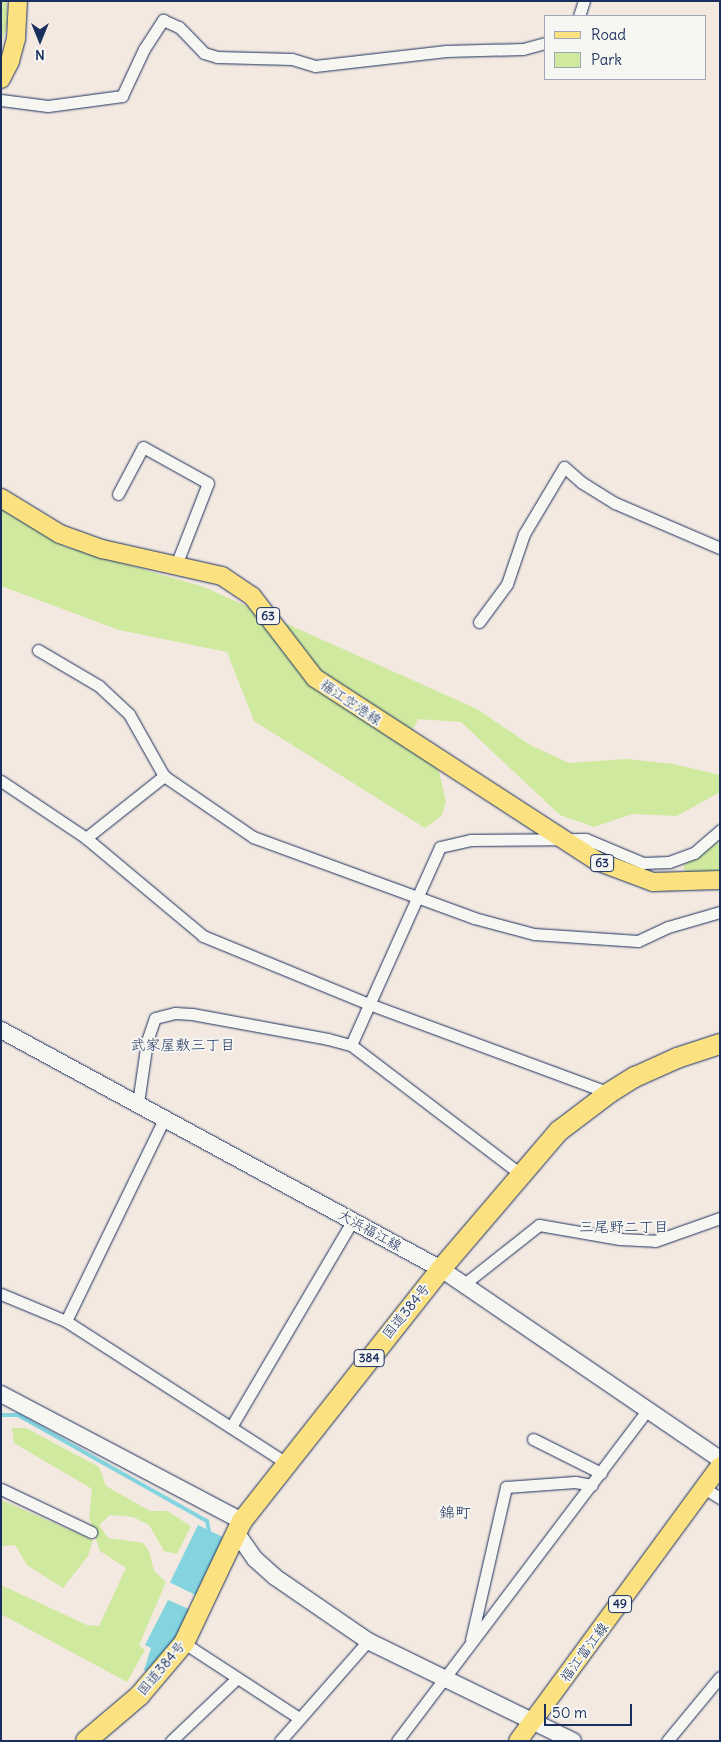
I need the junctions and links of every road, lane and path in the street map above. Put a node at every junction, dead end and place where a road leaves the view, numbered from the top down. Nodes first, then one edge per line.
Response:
1 (18, 1) edge
2 (584, 1) edge
3 (578, 15) edge
4 (544, 43) edge
5 (1, 79) edge
6 (1, 100) edge
7 (118, 494) dead end
8 (1, 498) edge
9 (720, 548) edge
10 (176, 565) junction
11 (479, 622) dead end
12 (38, 650) dead end
13 (164, 776) junction
14 (1, 781) edge
15 (720, 830) edge
16 (86, 838) junction
17 (563, 840) junction
18 (720, 880) edge
19 (417, 897) junction
20 (720, 912) edge
21 (369, 1004) junction
22 (1, 1030) edge
23 (720, 1044) edge
24 (351, 1045) junction
25 (609, 1092) junction
26 (138, 1103) junction
27 (165, 1117) junction
28 (523, 1176) junction
29 (720, 1218) edge
30 (352, 1220) junction
31 (440, 1269) junction
32 (463, 1285) junction
33 (1, 1294) edge
34 (66, 1321) junction
35 (1, 1394) edge
36 (647, 1410) junction
37 (231, 1427) junction
38 (533, 1439) dead end
39 (720, 1459) edge
40 (285, 1462) junction
41 (720, 1466) edge
42 (601, 1473) junction
43 (592, 1485) junction
44 (704, 1488) junction
45 (1, 1490) edge
46 (720, 1498) edge
47 (239, 1526) junction
48 (91, 1532) dead end
49 (368, 1641) junction
50 (184, 1643) junction
51 (470, 1644) junction
52 (720, 1677) edge
53 (236, 1679) junction
54 (443, 1680) junction
55 (299, 1718) junction
56 (532, 1722) junction
57 (96, 1737) edge
58 (171, 1741) edge
59 (280, 1741) edge
60 (396, 1741) edge
61 (518, 1741) edge
62 (573, 1741) edge
63 (668, 1741) edge

1 - 5 main road
2 - 3 street
4 - 6 street
7 - 10 street
8 - 10 main road, 福江空港線 / 63
9 - 11 street
10 - 17 main road, 福江空港線 / 63
12 - 13 street
13 - 16 street
13 - 19 street
14 - 16 street
15 - 17 street
16 - 21 street
17 - 18 main road, 福江空港線 / 63
17 - 19 street
19 - 20 street
19 - 21 street
21 - 24 street
21 - 25 street
22 - 26 main road, 大浜福江線
23 - 25 highway, 国道384号 / 384
24 - 26 street
24 - 28 street
25 - 28 highway, 国道384号 / 384
26 - 27 main road, 大浜福江線
27 - 30 main road, 大浜福江線
27 - 34 street
28 - 31 highway, 国道384号 / 384
29 - 32 street
30 - 31 main road, 大浜福江線
30 - 37 street
31 - 32 main road, 大浜福江線
31 - 40 highway, 国道384号 / 384
32 - 36 main road, 大浜福江線
33 - 34 street
34 - 37 street
35 - 47 main road
36 - 39 main road, 大浜福江線
36 - 42 street
37 - 40 street
38 - 42 street
40 - 47 highway, 国道384号 / 384
41 - 44 main road, 福江富江線 / 49
42 - 43 street
43 - 51 street
43 - 51 street
44 - 46 street
44 - 56 main road, 福江富江線 / 49
45 - 48 street
47 - 49 main road
47 - 50 highway, 国道384号 / 384
49 - 54 main road
49 - 55 street
50 - 53 street
50 - 57 highway, 国道384号 / 384
51 - 54 street
52 - 63 street
53 - 55 street
53 - 58 street
54 - 56 main road
54 - 60 street
55 - 59 street
56 - 61 main road, 福江富江線 / 49
56 - 62 main road

